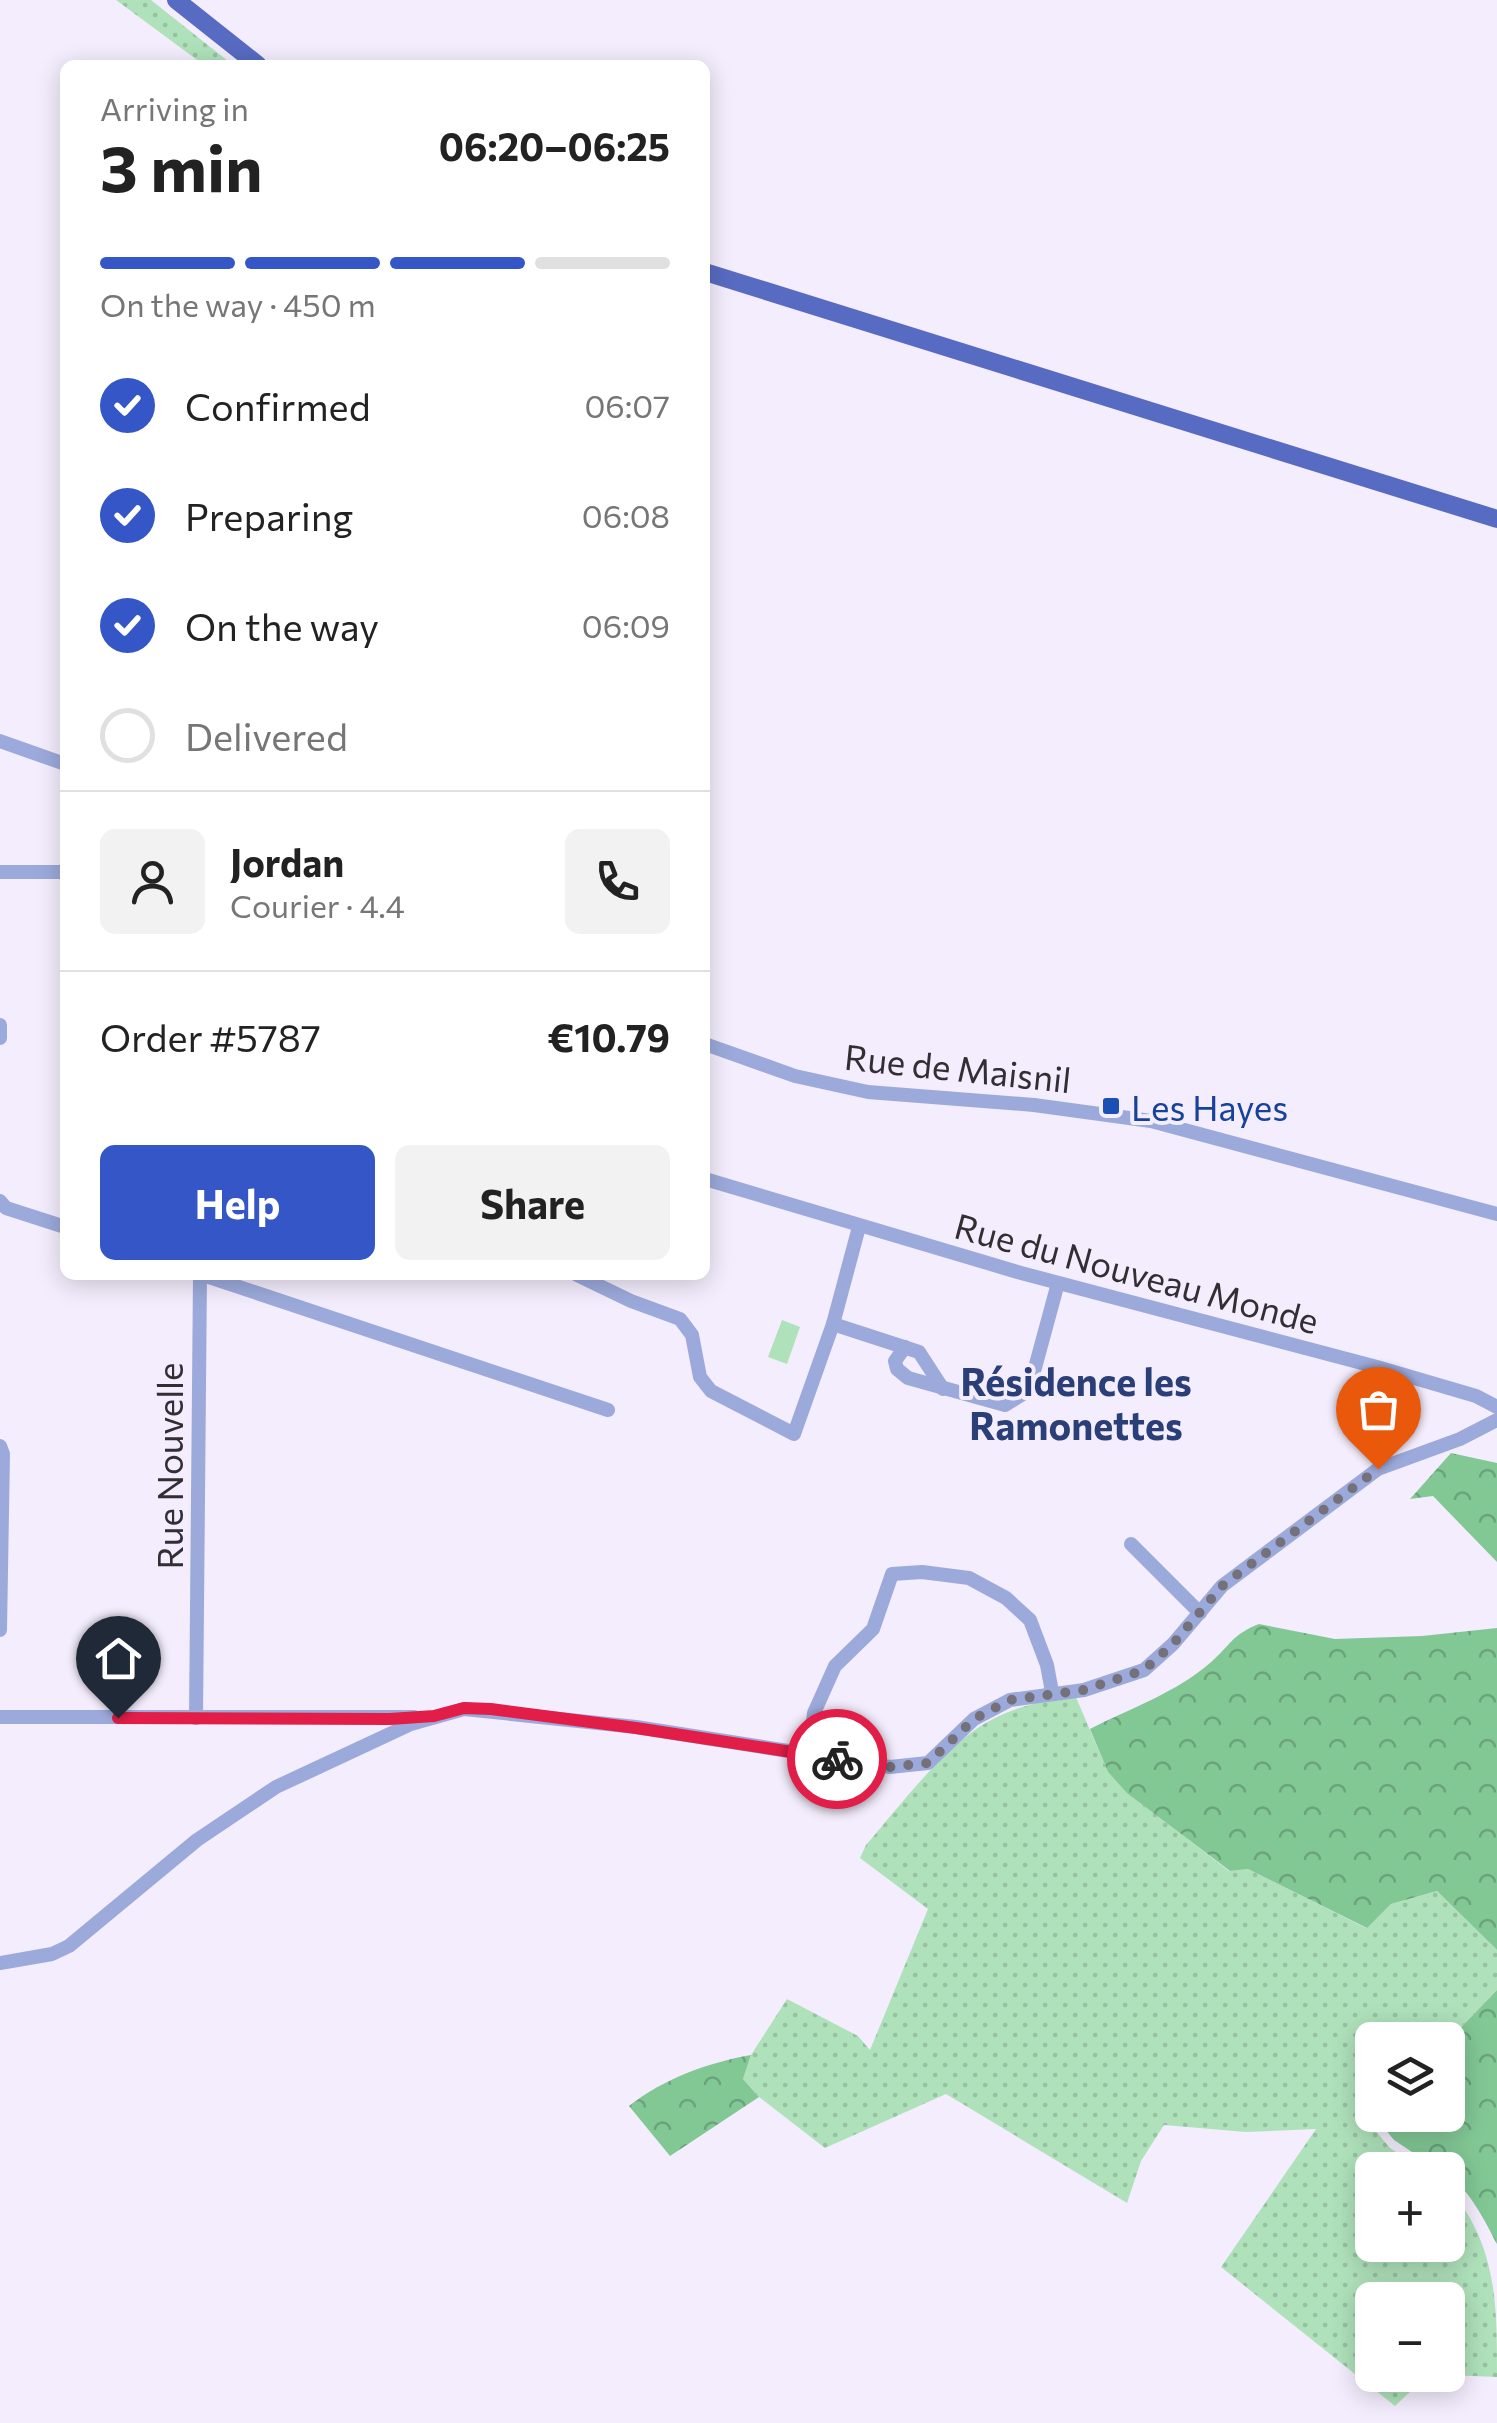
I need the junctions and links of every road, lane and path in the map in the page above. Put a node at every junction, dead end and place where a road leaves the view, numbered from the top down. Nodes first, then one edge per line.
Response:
1 (176, 0) edge
2 (252, 60) edge
3 (710, 274) edge
4 (1497, 519) edge
5 (0, 741) edge
6 (60, 762) edge
7 (0, 872) edge
8 (60, 872) edge
9 (0, 1025) edge
10 (0, 1038) edge
11 (710, 1046) edge
12 (710, 1182) edge
13 (0, 1201) edge
14 (1497, 1214) edge
15 (60, 1225) edge
16 (859, 1227) junction
17 (202, 1280) edge
18 (217, 1280) edge
19 (587, 1280) edge
20 (1058, 1283) junction
21 (833, 1324) junction
22 (906, 1348) junction
23 (943, 1389) junction
24 (1497, 1407) edge
25 (608, 1410) dead end
26 (1497, 1420) edge
27 (0, 1446) edge
28 (1131, 1544) dead end
29 (1200, 1612) junction
30 (0, 1630) edge
31 (1052, 1692) junction
32 (434, 1716) junction
33 (0, 1717) edge
34 (196, 1718) junction
35 (809, 1755) junction
36 (0, 1963) edge

1 - 2 main road
3 - 4 main road
5 - 6 street
7 - 8 street
9 - 10 street
11 - 14 street, Rue de Maisnil
12 - 16 street, Rue du Nouveau Monde
13 - 15 street
16 - 20 street, Rue du Nouveau Monde
16 - 21 street
17 - 34 street, Rue Nouvelle
18 - 25 street
19 - 21 street
20 - 23 street
20 - 24 street, Rue du Nouveau Monde
21 - 22 street
22 - 23 street
22 - 23 street
26 - 29 street
27 - 30 street
28 - 29 street
29 - 31 street
31 - 35 street
31 - 35 street
32 - 34 street
32 - 35 street
32 - 36 street
33 - 34 street

